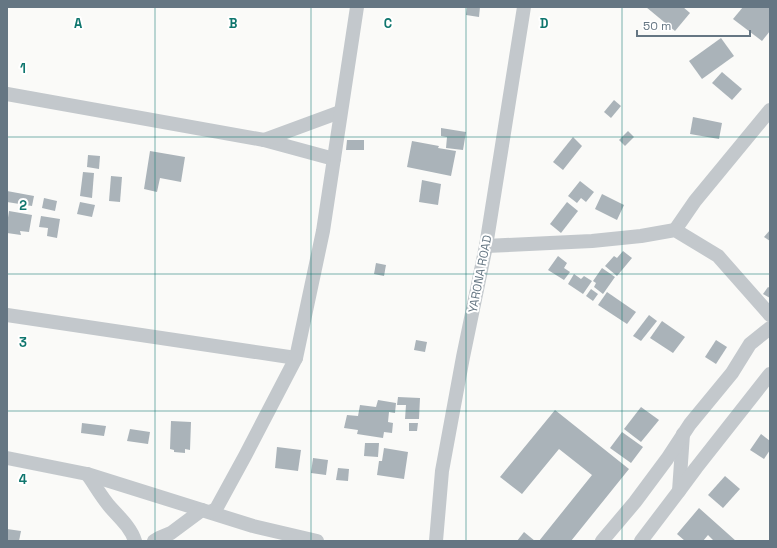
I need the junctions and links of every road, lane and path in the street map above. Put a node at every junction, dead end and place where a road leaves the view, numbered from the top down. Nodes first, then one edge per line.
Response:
1 (357, 7) edge
2 (524, 7) edge
3 (7, 94) edge
4 (770, 110) edge
5 (340, 112) junction
6 (264, 140) junction
7 (334, 159) junction
8 (675, 230) junction
9 (486, 246) junction
10 (7, 315) edge
11 (770, 315) edge
12 (770, 328) edge
13 (296, 358) junction
14 (770, 374) edge
15 (683, 434) junction
16 (7, 458) edge
17 (87, 474) junction
18 (679, 491) junction
19 (206, 511) junction
20 (135, 541) edge
21 (154, 541) edge
22 (317, 541) edge
23 (436, 541) edge
24 (602, 541) edge
25 (641, 541) edge

1 - 5 street
2 - 9 street, YARONA ROAD
3 - 6 street
4 - 8 street
5 - 6 street
5 - 7 street
6 - 7 street
7 - 13 street
8 - 9 street
8 - 11 street
9 - 23 street, YARONA ROAD
10 - 13 street
12 - 15 street
13 - 19 street
14 - 18 street
15 - 18 street
15 - 24 street
16 - 17 street
17 - 19 street
17 - 20 street
18 - 25 street
19 - 21 street
19 - 22 street

